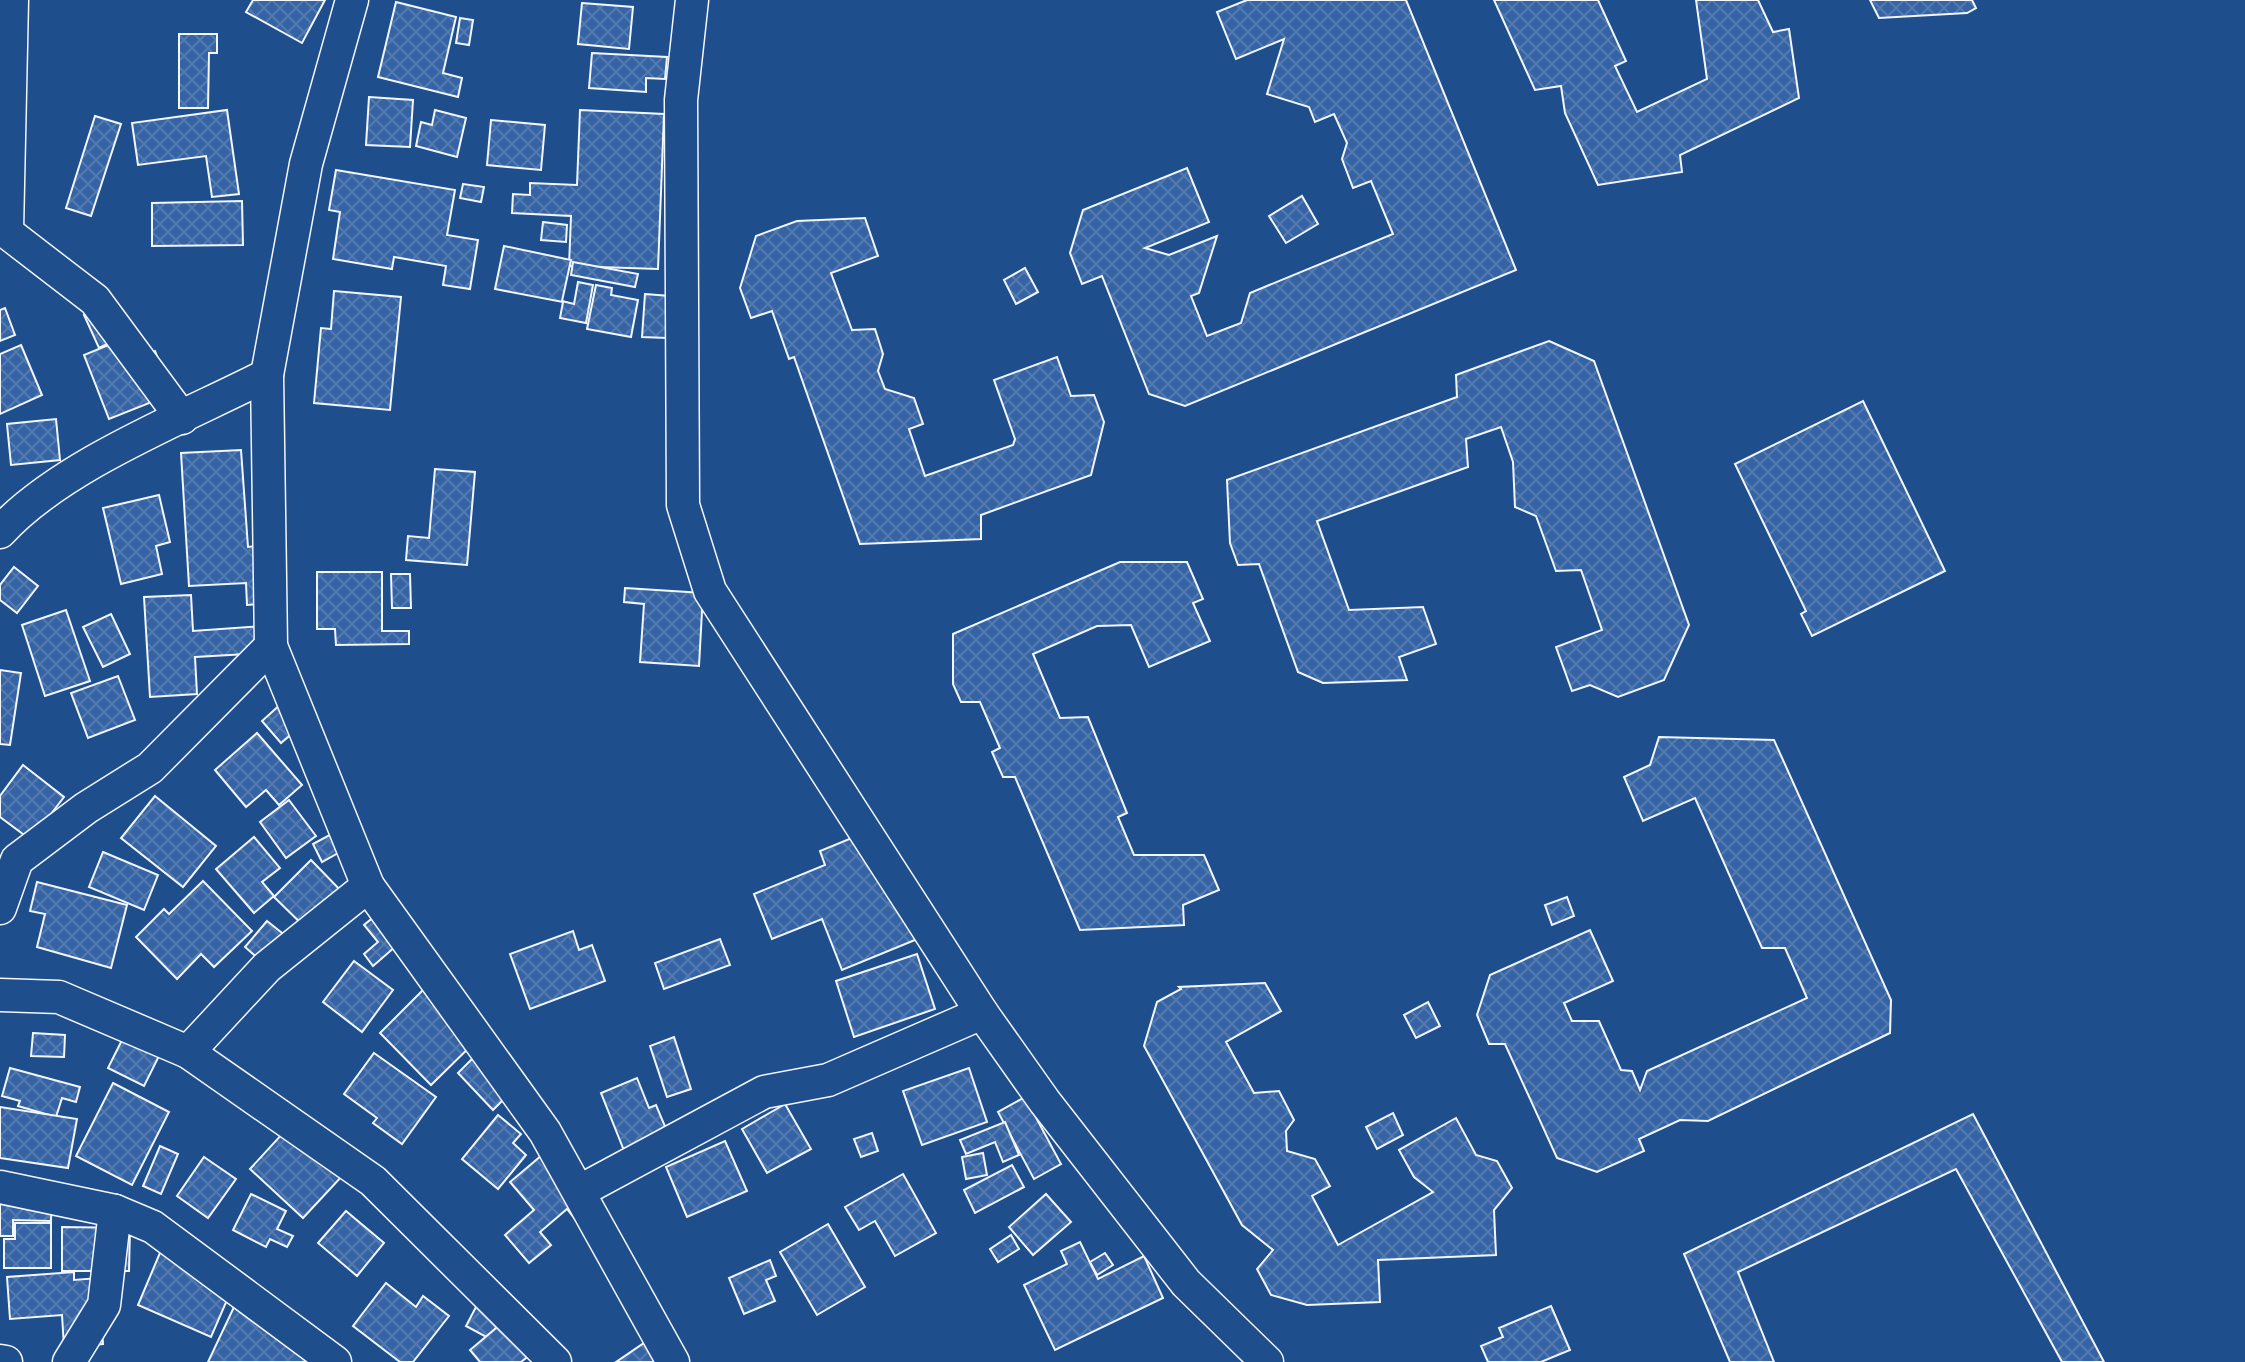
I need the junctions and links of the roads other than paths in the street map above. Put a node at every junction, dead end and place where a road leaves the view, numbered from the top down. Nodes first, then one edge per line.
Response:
1 (12, 0) edge
2 (352, 0) edge
3 (692, 0) edge
4 (4, 228) edge
5 (267, 375) junction
6 (182, 418) junction
7 (0, 532) edge
8 (271, 646) junction
9 (368, 886) junction
10 (0, 908) edge
11 (0, 995) edge
12 (982, 1013) junction
13 (188, 1052) junction
14 (0, 1187) edge
15 (580, 1191) junction
16 (115, 1211) junction
17 (0, 1361) edge
18 (6, 1362) edge
19 (69, 1362) edge
20 (335, 1362) edge
21 (555, 1362) edge
22 (673, 1362) edge
23 (1267, 1362) edge

1 - 4 street
2 - 5 street
3 - 12 street
4 - 6 street
5 - 6 street
5 - 8 street
6 - 7 street
8 - 9 street
8 - 10 street
9 - 13 street
9 - 15 street
11 - 13 street
12 - 15 street
12 - 23 street
13 - 21 street
14 - 16 street
15 - 22 street
16 - 19 street
16 - 20 street
17 - 18 street

